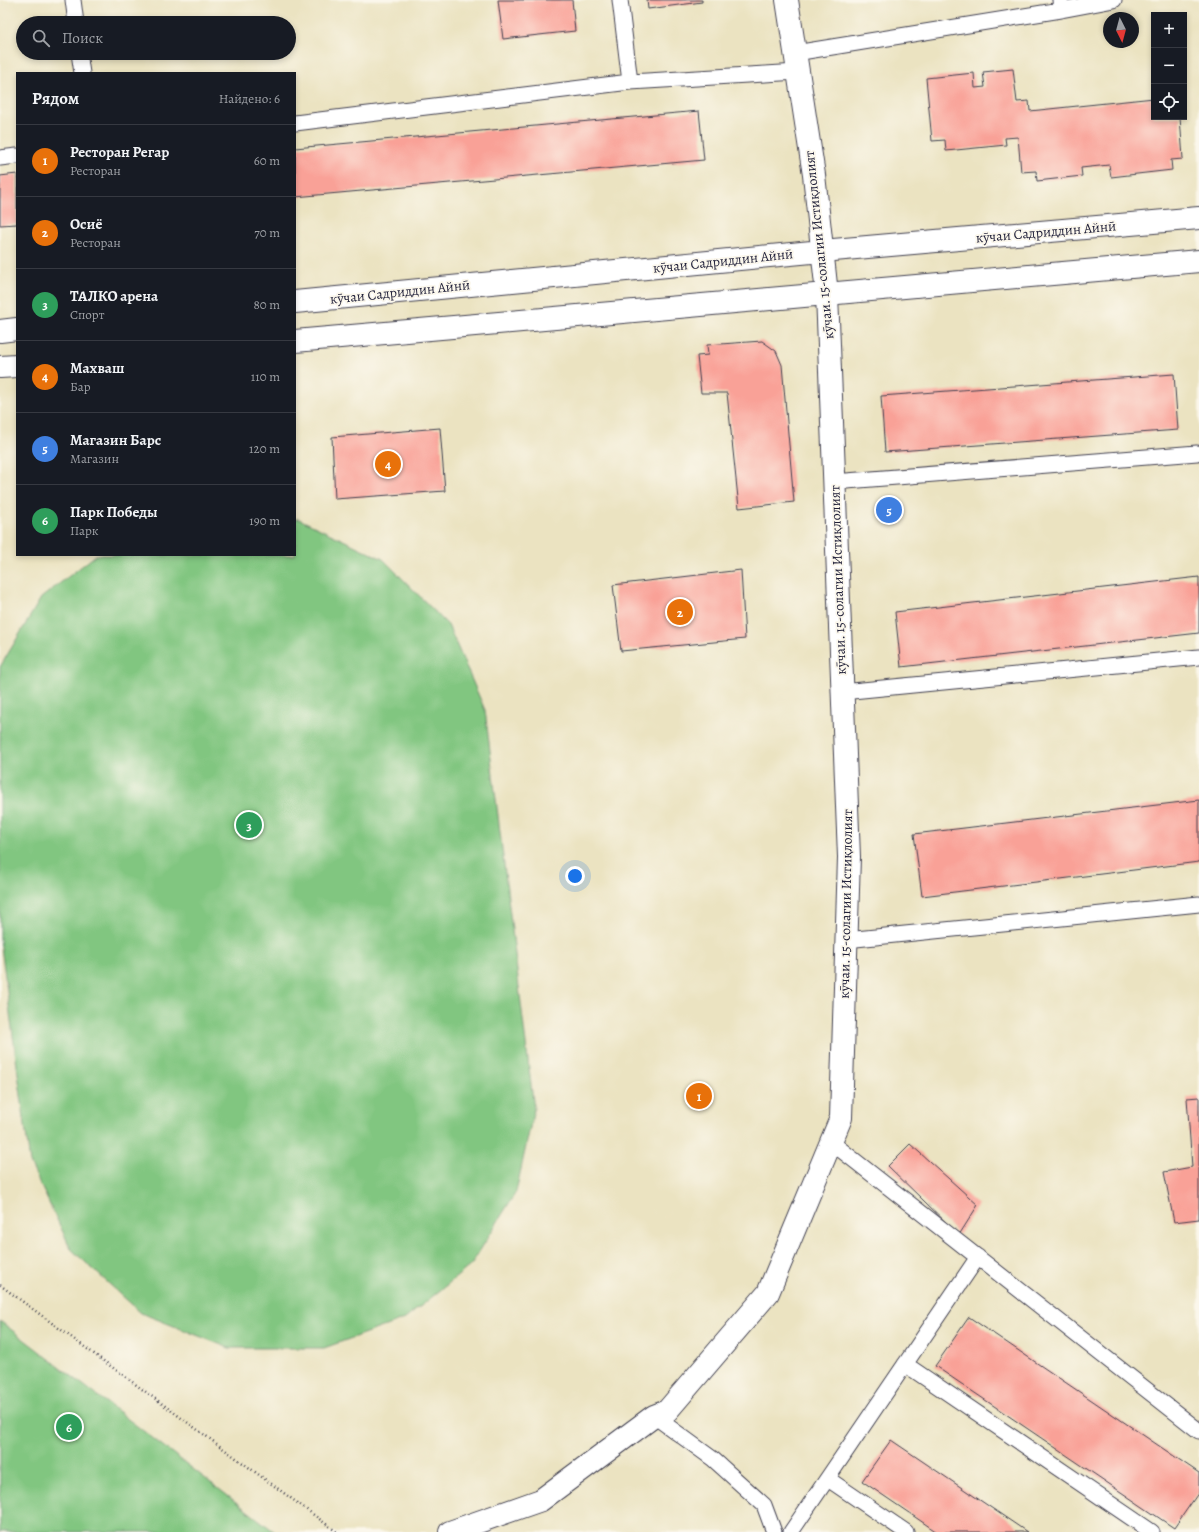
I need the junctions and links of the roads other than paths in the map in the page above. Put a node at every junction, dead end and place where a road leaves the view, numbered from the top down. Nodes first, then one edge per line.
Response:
1 (73, 0) edge
2 (620, 0) edge
3 (787, 0) edge
4 (1114, 0) edge
5 (1061, 5) edge
6 (75, 16) edge
7 (80, 60) edge
8 (797, 62) junction
9 (82, 72) edge
10 (630, 82) junction
11 (296, 123) edge
12 (16, 156) edge
13 (0, 158) edge
14 (1199, 218) edge
15 (822, 251) junction
16 (1199, 261) edge
17 (827, 294) junction
18 (296, 302) edge
19 (16, 329) edge
20 (0, 331) edge
21 (296, 341) edge
22 (16, 366) edge
23 (0, 368) edge
24 (1197, 453) dead end
25 (834, 482) junction
26 (1199, 657) edge
27 (842, 692) junction
28 (1199, 904) edge
29 (846, 940) junction
30 (831, 1142) junction
31 (978, 1257) junction
32 (905, 1364) junction
33 (654, 1416) junction
34 (1199, 1431) edge
35 (828, 1479) junction
36 (450, 1532) edge
37 (774, 1532) edge
38 (791, 1532) edge
39 (906, 1532) edge
40 (1152, 1532) edge

1 - 6 lane
2 - 10 lane
3 - 8 street, кӯчаи. 15-солагии Истиқлолият
4 - 5 lane
5 - 8 lane
7 - 9 lane
8 - 10 lane
8 - 15 street, кӯчаи. 15-солагии Истиқлолият
10 - 11 lane
12 - 13 lane
14 - 15 street, кӯчаи Садриддин Айнӣ
15 - 17 street, кӯчаи. 15-солагии Истиқлолият
15 - 18 street, кӯчаи Садриддин Айнӣ
16 - 17 street
17 - 21 street
17 - 25 street, кӯчаи. 15-солагии Истиқлолият
19 - 20 street
22 - 23 street
24 - 25 lane
25 - 27 street, кӯчаи. 15-солагии Истиқлолият
26 - 27 lane
27 - 29 street, кӯчаи. 15-солагии Истиқлолият
28 - 29 lane
29 - 30 street, кӯчаи. 15-солагии Истиқлолият
30 - 31 lane
30 - 33 street, кӯчаи. 15-солагии Истиқлолият
31 - 32 lane
31 - 34 lane
32 - 35 lane
32 - 40 lane
33 - 36 street, кӯчаи. 15-солагии Истиқлолият
33 - 37 lane
35 - 38 lane
35 - 39 lane

